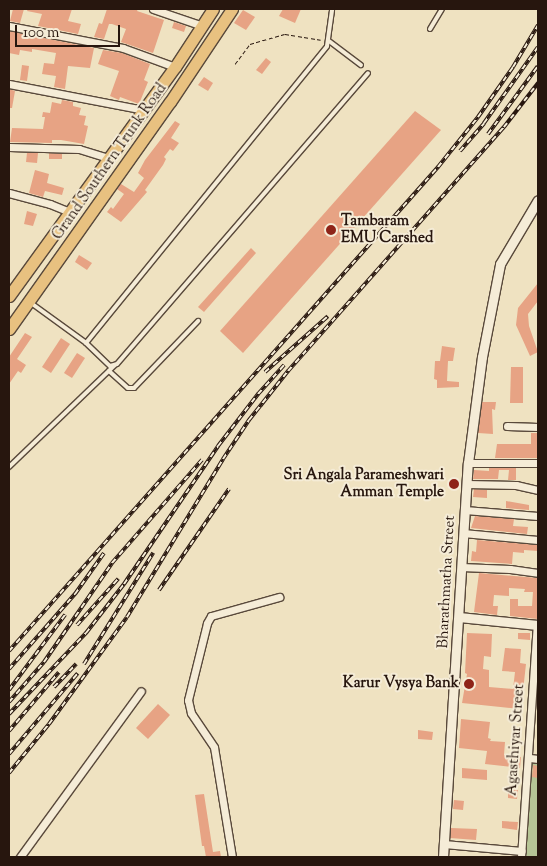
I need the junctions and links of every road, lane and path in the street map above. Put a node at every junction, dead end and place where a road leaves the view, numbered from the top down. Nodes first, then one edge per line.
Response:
1 (153, 9) edge
2 (214, 9) edge
3 (232, 9) edge
4 (332, 9) edge
5 (442, 9) edge
6 (9, 26) edge
7 (203, 26) junction
8 (430, 28) dead end
9 (329, 41) junction
10 (235, 64) dead end
11 (361, 65) dead end
12 (175, 67) junction
13 (368, 73) dead end
14 (9, 84) edge
15 (144, 110) junction
16 (9, 147) edge
17 (110, 158) junction
18 (9, 193) edge
19 (538, 200) edge
20 (70, 212) junction
21 (10, 292) edge
22 (28, 302) junction
23 (198, 321) dead end
24 (9, 329) edge
25 (86, 343) junction
26 (116, 364) junction
27 (109, 371) junction
28 (507, 426) dead end
29 (538, 427) edge
30 (468, 463) junction
31 (538, 463) edge
32 (9, 467) edge
33 (467, 484) junction
34 (538, 490) edge
35 (465, 510) junction
36 (538, 516) edge
37 (463, 533) junction
38 (538, 540) edge
39 (460, 567) junction
40 (538, 573) edge
41 (278, 597) dead end
42 (460, 617) junction
43 (538, 625) edge
44 (141, 691) dead end
45 (530, 758) junction
46 (538, 759) edge
47 (444, 844) junction
48 (522, 854) edge
49 (20, 857) edge
50 (232, 857) edge
51 (443, 857) edge

1 - 7 street
2 - 7 main road, Grand Southern Trunk Road
3 - 22 main road, Grand Southern Trunk Road
4 - 9 lane
5 - 8 lane
6 - 12 street
7 - 12 main road, Grand Southern Trunk Road
9 - 10 path
9 - 11 lane
9 - 25 lane
12 - 15 main road, Grand Southern Trunk Road
13 - 26 lane
14 - 15 street
15 - 17 main road, Grand Southern Trunk Road
16 - 17 street
17 - 20 main road, Grand Southern Trunk Road
18 - 20 street
19 - 30 street, Bharathmatha Street
20 - 21 main road, Grand Southern Trunk Road
22 - 24 main road, Grand Southern Trunk Road
22 - 25 lane
23 - 27 lane
25 - 26 lane
26 - 27 lane
27 - 32 lane
28 - 29 street
30 - 31 street
30 - 33 street, Bharathmatha Street
33 - 34 street
33 - 35 street, Bharathmatha Street
35 - 36 street
35 - 37 street, Bharathmatha Street
37 - 38 street
37 - 39 street, Bharathmatha Street
39 - 40 street
39 - 42 street, Bharathmatha Street
41 - 50 street
42 - 43 street
42 - 47 street, Bharathmatha Street
43 - 45 street, Agasthiyar Street
44 - 49 street
45 - 46 street
45 - 48 street, Agasthiyar Street
47 - 48 street
47 - 51 street, Bharathmatha Street

